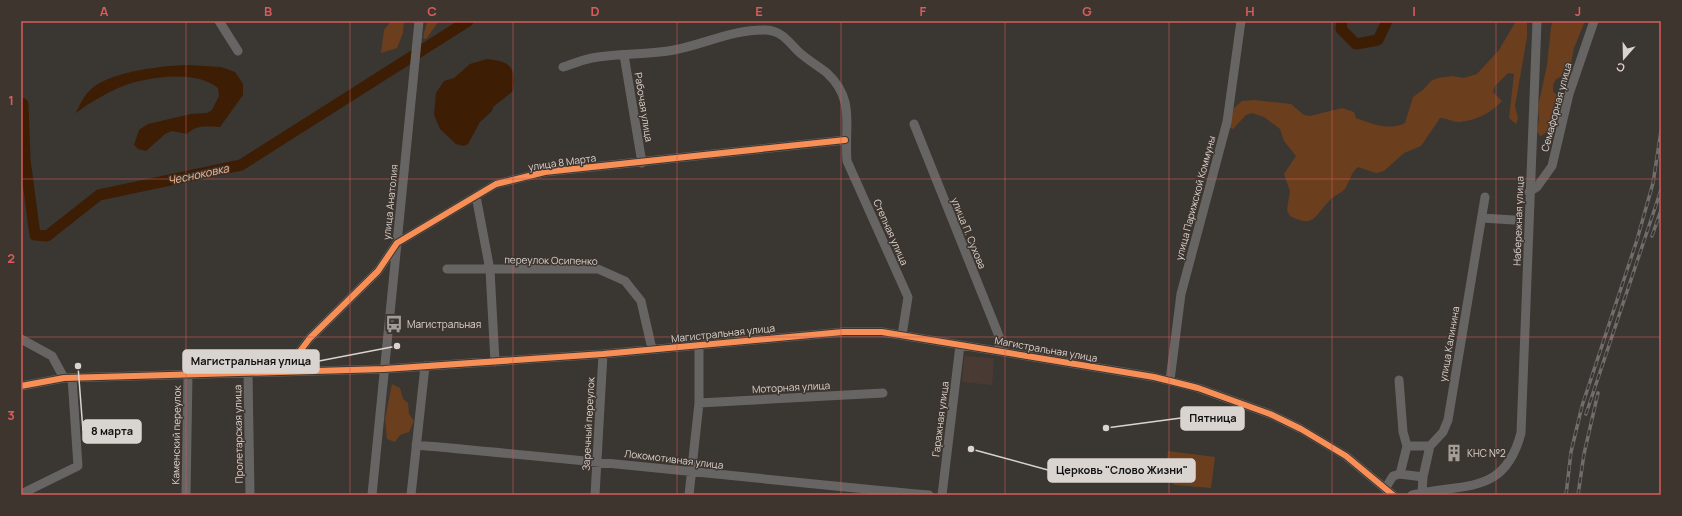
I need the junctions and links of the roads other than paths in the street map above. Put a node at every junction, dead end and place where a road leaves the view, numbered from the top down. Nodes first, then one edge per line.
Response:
1 (219, 21) edge
2 (419, 21) edge
3 (1241, 21) edge
4 (1537, 21) edge
5 (1594, 21) edge
6 (238, 51) dead end
7 (624, 55) junction
8 (563, 67) dead end
9 (914, 124) dead end
10 (845, 140) junction
11 (642, 163) junction
12 (1529, 192) junction
13 (476, 196) junction
14 (1485, 197) dead end
15 (1482, 218) junction
16 (1514, 220) dead end
17 (397, 243) junction
18 (447, 269) dead end
19 (490, 270) junction
20 (902, 335) junction
21 (21, 339) edge
22 (699, 345) junction
23 (960, 345) junction
24 (652, 350) junction
25 (999, 350) junction
26 (603, 354) junction
27 (495, 362) junction
28 (425, 366) junction
29 (384, 369) junction
30 (285, 371) junction
31 (248, 373) junction
32 (188, 375) junction
33 (68, 378) junction
34 (1170, 380) junction
35 (1399, 380) dead end
36 (21, 386) edge
37 (883, 393) dead end
38 (699, 403) junction
39 (416, 445) junction
40 (1408, 446) junction
41 (1430, 446) junction
42 (598, 461) junction
43 (691, 473) junction
44 (1400, 474) junction
45 (1423, 477) junction
46 (1385, 489) junction
47 (1422, 493) junction
48 (21, 494) edge
49 (186, 495) edge
50 (250, 495) edge
51 (372, 495) edge
52 (411, 495) edge
53 (594, 495) edge
54 (689, 495) edge
55 (929, 495) edge
56 (942, 495) edge
57 (1393, 495) edge
58 (1412, 495) edge

1 - 6 street
2 - 17 street, улица Анатолия
3 - 34 street, улица Парижской Коммуны
4 - 12 street, Набережная улица
5 - 12 street, Семафорная улица
7 - 8 street
7 - 10 street
7 - 11 street, Рабочая улица
9 - 25 street, улица П. Сухова
10 - 11 street, улица 8 Марта
10 - 20 street, Степная улица
11 - 13 street, улица 8 Марта
12 - 47 street, Набережная улица
13 - 17 street, улица 8 Марта
13 - 19 street
14 - 15 street, улица Калинина
15 - 16 street
15 - 41 street, улица Калинина
17 - 29 street, улица Анатолия
17 - 30 street, улица 8 Марта
18 - 19 street, переулок Осипенко
19 - 24 street, переулок Осипенко
19 - 27 street
20 - 22 street, Магистральная улица
20 - 23 street, Магистральная улица
21 - 33 street
22 - 24 street, Магистральная улица
22 - 38 street
23 - 25 street, Магистральная улица
23 - 56 street, Гаражная улица
24 - 26 street, Магистральная улица
25 - 34 street, Магистральная улица
26 - 27 street, Магистральная улица
26 - 42 street, Заречный переулок
27 - 28 street, Магистральная улица
28 - 29 street, Магистральная улица
28 - 39 street
29 - 30 street, Магистральная улица
29 - 51 street, улица Анатолия
30 - 31 street, Магистральная улица
31 - 32 street, Магистральная улица
31 - 50 street, Пролетарская улица
32 - 33 street, Магистральная улица
32 - 49 street, Каменский переулок
33 - 36 street, Магистральная улица
33 - 48 street
34 - 46 street, Магистральная улица
35 - 40 street
37 - 38 street, Моторная улица
38 - 43 street
39 - 42 street, Локомотивная улица
39 - 52 street
40 - 41 street
40 - 44 street
41 - 45 street
42 - 43 street, Локомотивная улица
42 - 53 street, Заречный переулок
43 - 54 street
43 - 55 street, Локомотивная улица
44 - 45 street
44 - 46 street
45 - 47 street
46 - 57 street, Магистральная улица
47 - 58 street, Набережная улица

